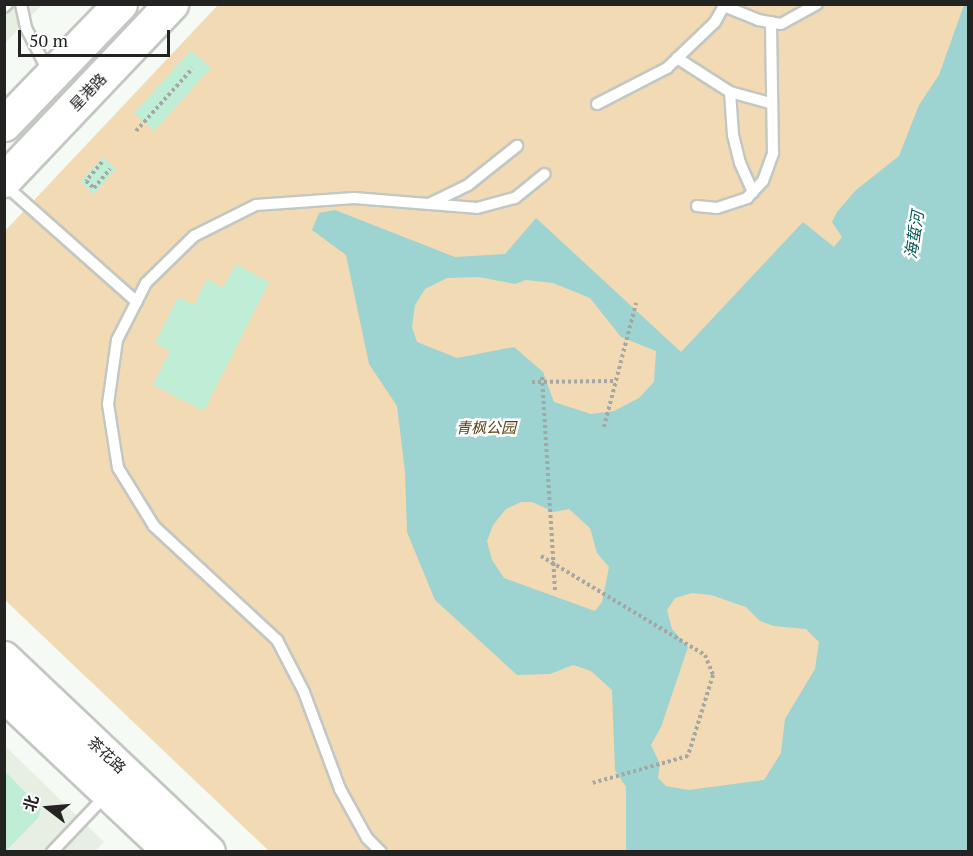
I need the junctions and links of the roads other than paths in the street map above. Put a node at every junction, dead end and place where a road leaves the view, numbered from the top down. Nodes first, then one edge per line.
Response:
1 (21, 4) edge
2 (120, 4) edge
3 (171, 4) edge
4 (817, 4) edge
5 (724, 5) edge
6 (771, 22) junction
7 (677, 58) junction
8 (51, 76) junction
9 (730, 92) junction
10 (770, 103) junction
11 (597, 104) dead end
12 (4, 124) edge
13 (518, 146) dead end
14 (545, 174) dead end
15 (4, 180) edge
16 (4, 184) edge
17 (753, 192) junction
18 (429, 204) junction
19 (697, 206) dead end
20 (136, 302) junction
21 (4, 658) edge
22 (4, 695) edge
23 (108, 793) junction
24 (52, 852) edge
25 (170, 852) edge
26 (209, 852) edge
27 (381, 852) edge

1 - 8 lane
2 - 8 main road
3 - 15 main road, 星港路
4 - 6 lane
5 - 6 lane
5 - 7 lane
6 - 10 lane
7 - 9 lane
7 - 11 lane
8 - 12 main road
9 - 10 lane
9 - 17 lane
10 - 17 lane
13 - 18 lane
14 - 18 lane
16 - 20 lane
17 - 19 lane
18 - 20 lane
20 - 27 lane
21 - 26 main road, 茶花路
22 - 23 main road, 茶花路
23 - 24 lane
23 - 25 main road, 茶花路

